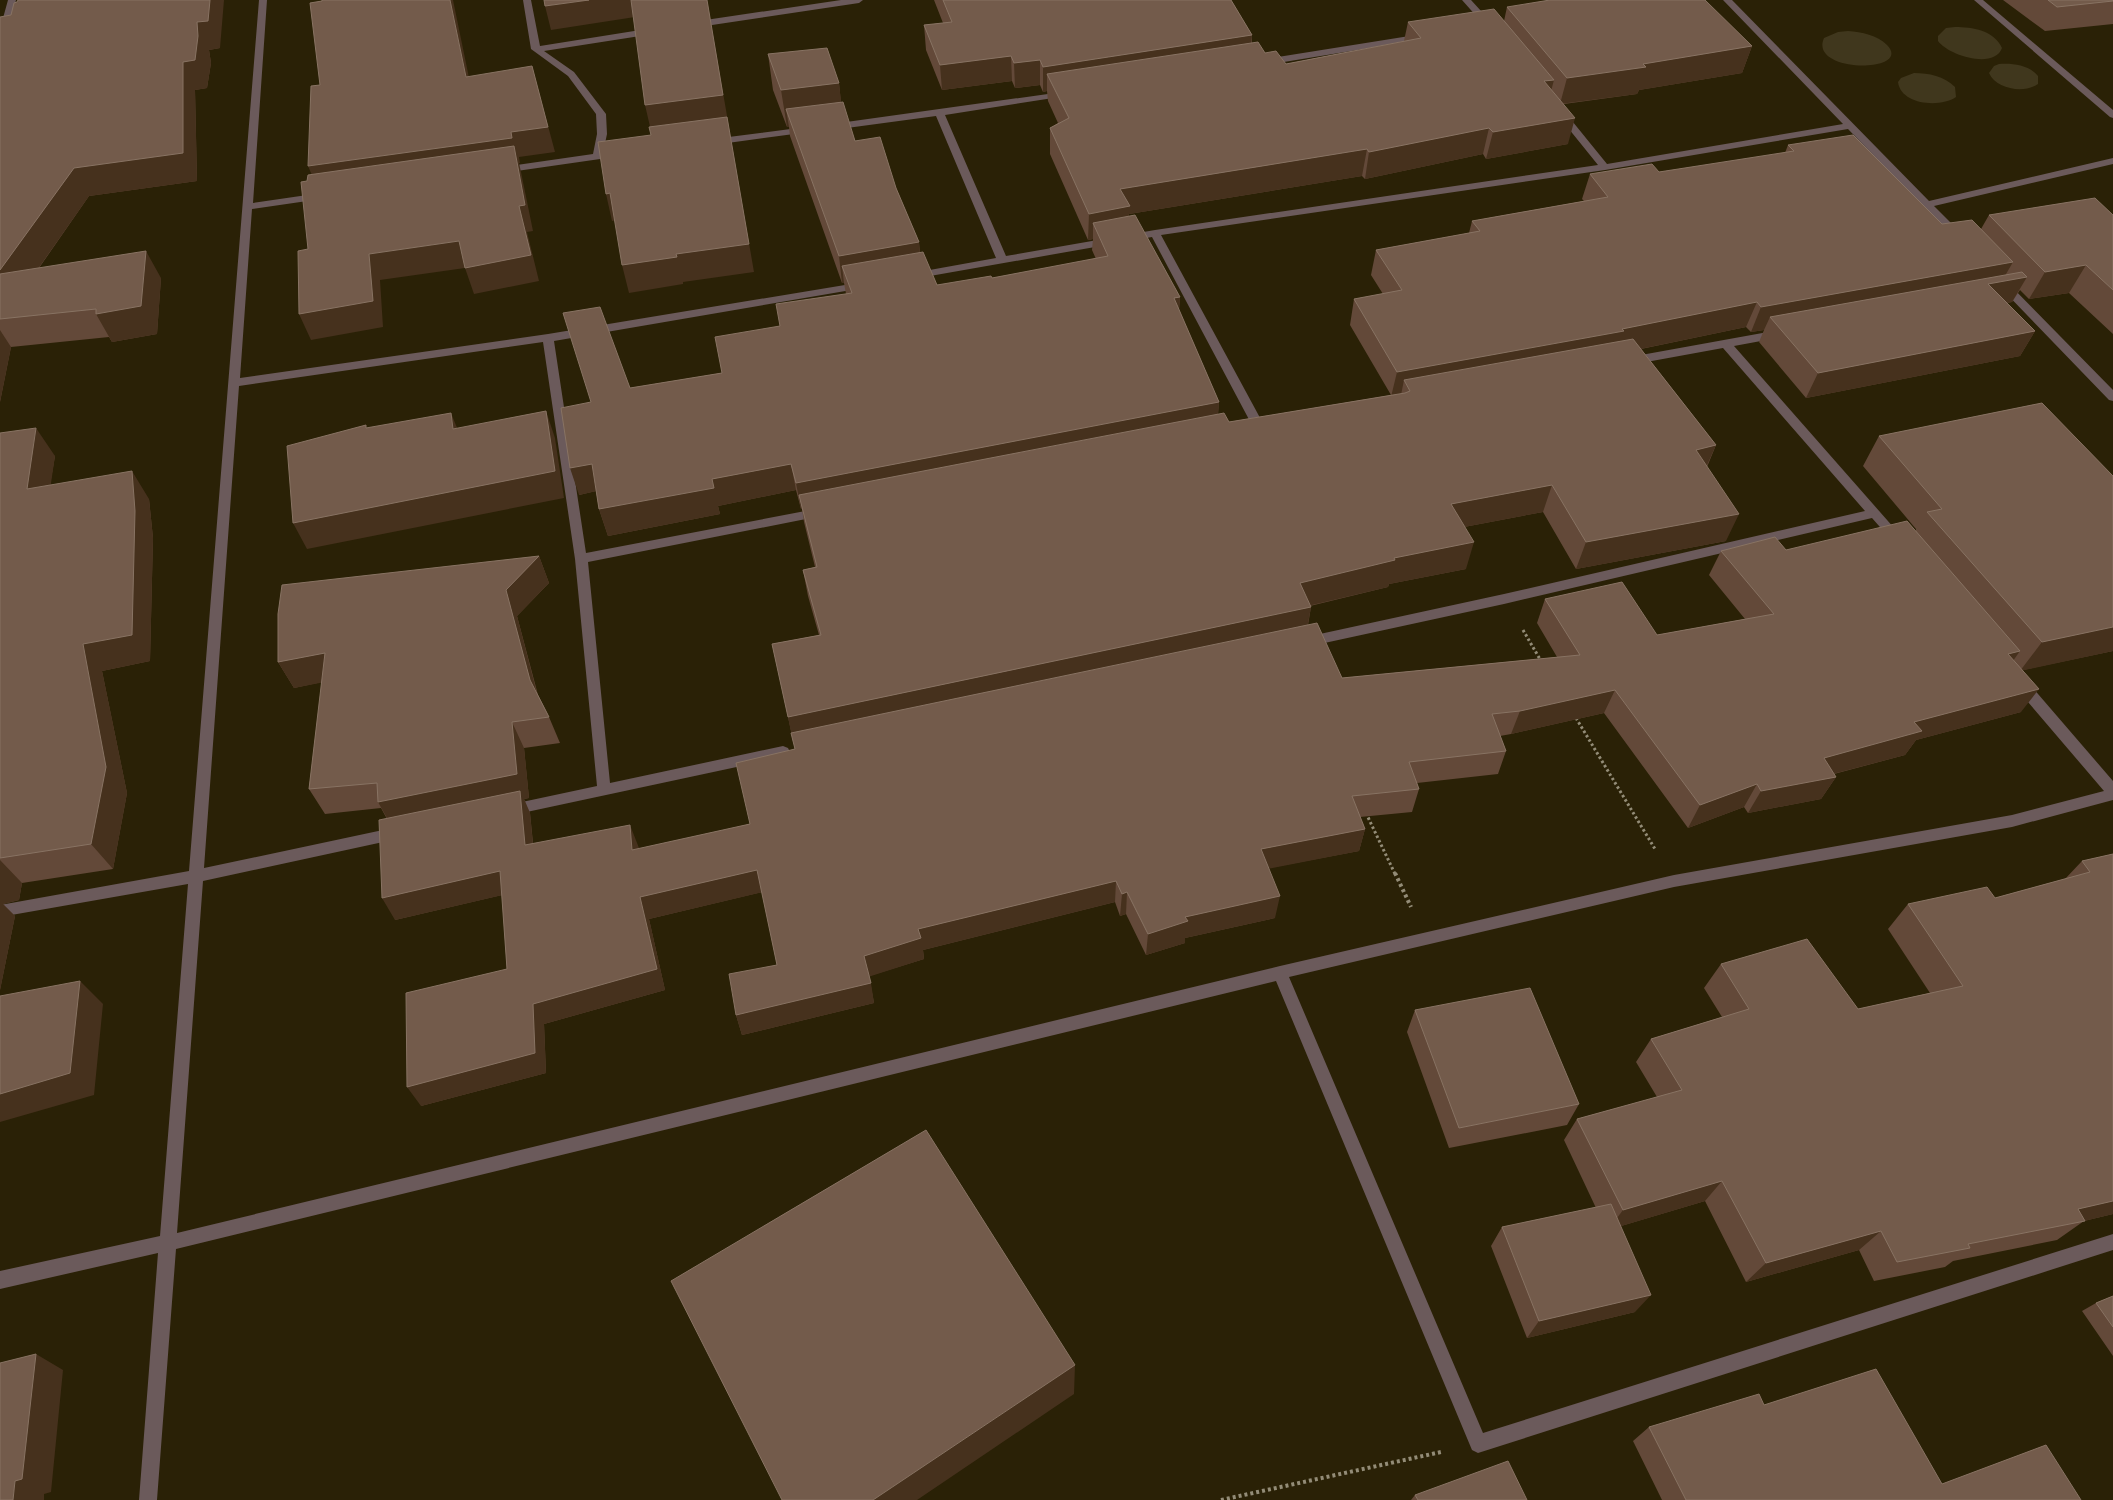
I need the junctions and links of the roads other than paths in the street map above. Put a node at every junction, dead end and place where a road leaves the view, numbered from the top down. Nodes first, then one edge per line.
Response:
1 (12, 0) edge
2 (263, 0) edge
3 (526, 0) edge
4 (859, 0) edge
5 (1466, 0) edge
6 (1727, 0) edge
7 (1978, 0) edge
8 (684, 26) edge
9 (664, 29) edge
10 (1488, 30) edge
11 (1431, 36) edge
12 (0, 46) edge
13 (536, 49) junction
14 (1254, 64) edge
15 (1076, 92) edge
16 (1556, 108) edge
17 (939, 113) junction
18 (2113, 115) edge
19 (1849, 126) junction
20 (705, 143) edge
21 (628, 153) edge
22 (598, 156) junction
23 (2113, 162) edge
24 (1605, 167) junction
25 (491, 172) edge
26 (335, 194) edge
27 (1929, 204) junction
28 (247, 206) junction
29 (1155, 233) junction
30 (1970, 248) edge
31 (1003, 261) junction
32 (1996, 277) edge
33 (906, 278) edge
34 (877, 282) edge
35 (1794, 331) edge
36 (548, 338) junction
37 (1726, 344) junction
38 (1619, 363) edge
39 (233, 382) junction
40 (2113, 397) edge
41 (1259, 427) edge
42 (833, 510) edge
43 (1875, 513) junction
44 (1907, 551) edge
45 (581, 559) junction
46 (1294, 644) edge
47 (2010, 671) edge
48 (799, 749) edge
49 (604, 790) junction
50 (2113, 793) edge
51 (498, 812) edge
52 (410, 830) edge
53 (196, 876) junction
54 (0, 911) edge
55 (1280, 973) junction
56 (168, 1242) junction
57 (2113, 1242) edge
58 (0, 1280) edge
59 (148, 1500) edge

1 - 12 street
2 - 28 street
3 - 13 street
4 - 8 street
5 - 10 street
6 - 19 street
7 - 18 street
9 - 13 street
11 - 14 street
13 - 22 street
15 - 17 street
16 - 24 street
17 - 20 street
17 - 31 street
19 - 24 street
19 - 27 street
21 - 22 street
22 - 25 street
23 - 27 street
24 - 29 street
26 - 28 street
27 - 30 street
28 - 39 street
29 - 31 street
29 - 41 street
31 - 33 street
32 - 40 street
34 - 36 street
35 - 37 street
36 - 39 street
36 - 45 street
37 - 38 street
37 - 43 street
39 - 53 street
42 - 45 street
43 - 44 street
43 - 46 street
45 - 49 street
47 - 50 street
48 - 49 street
49 - 51 street
50 - 55 street
52 - 53 street
53 - 54 street
53 - 56 street
55 - 56 street
55 - 57 street
56 - 58 street
56 - 59 street

